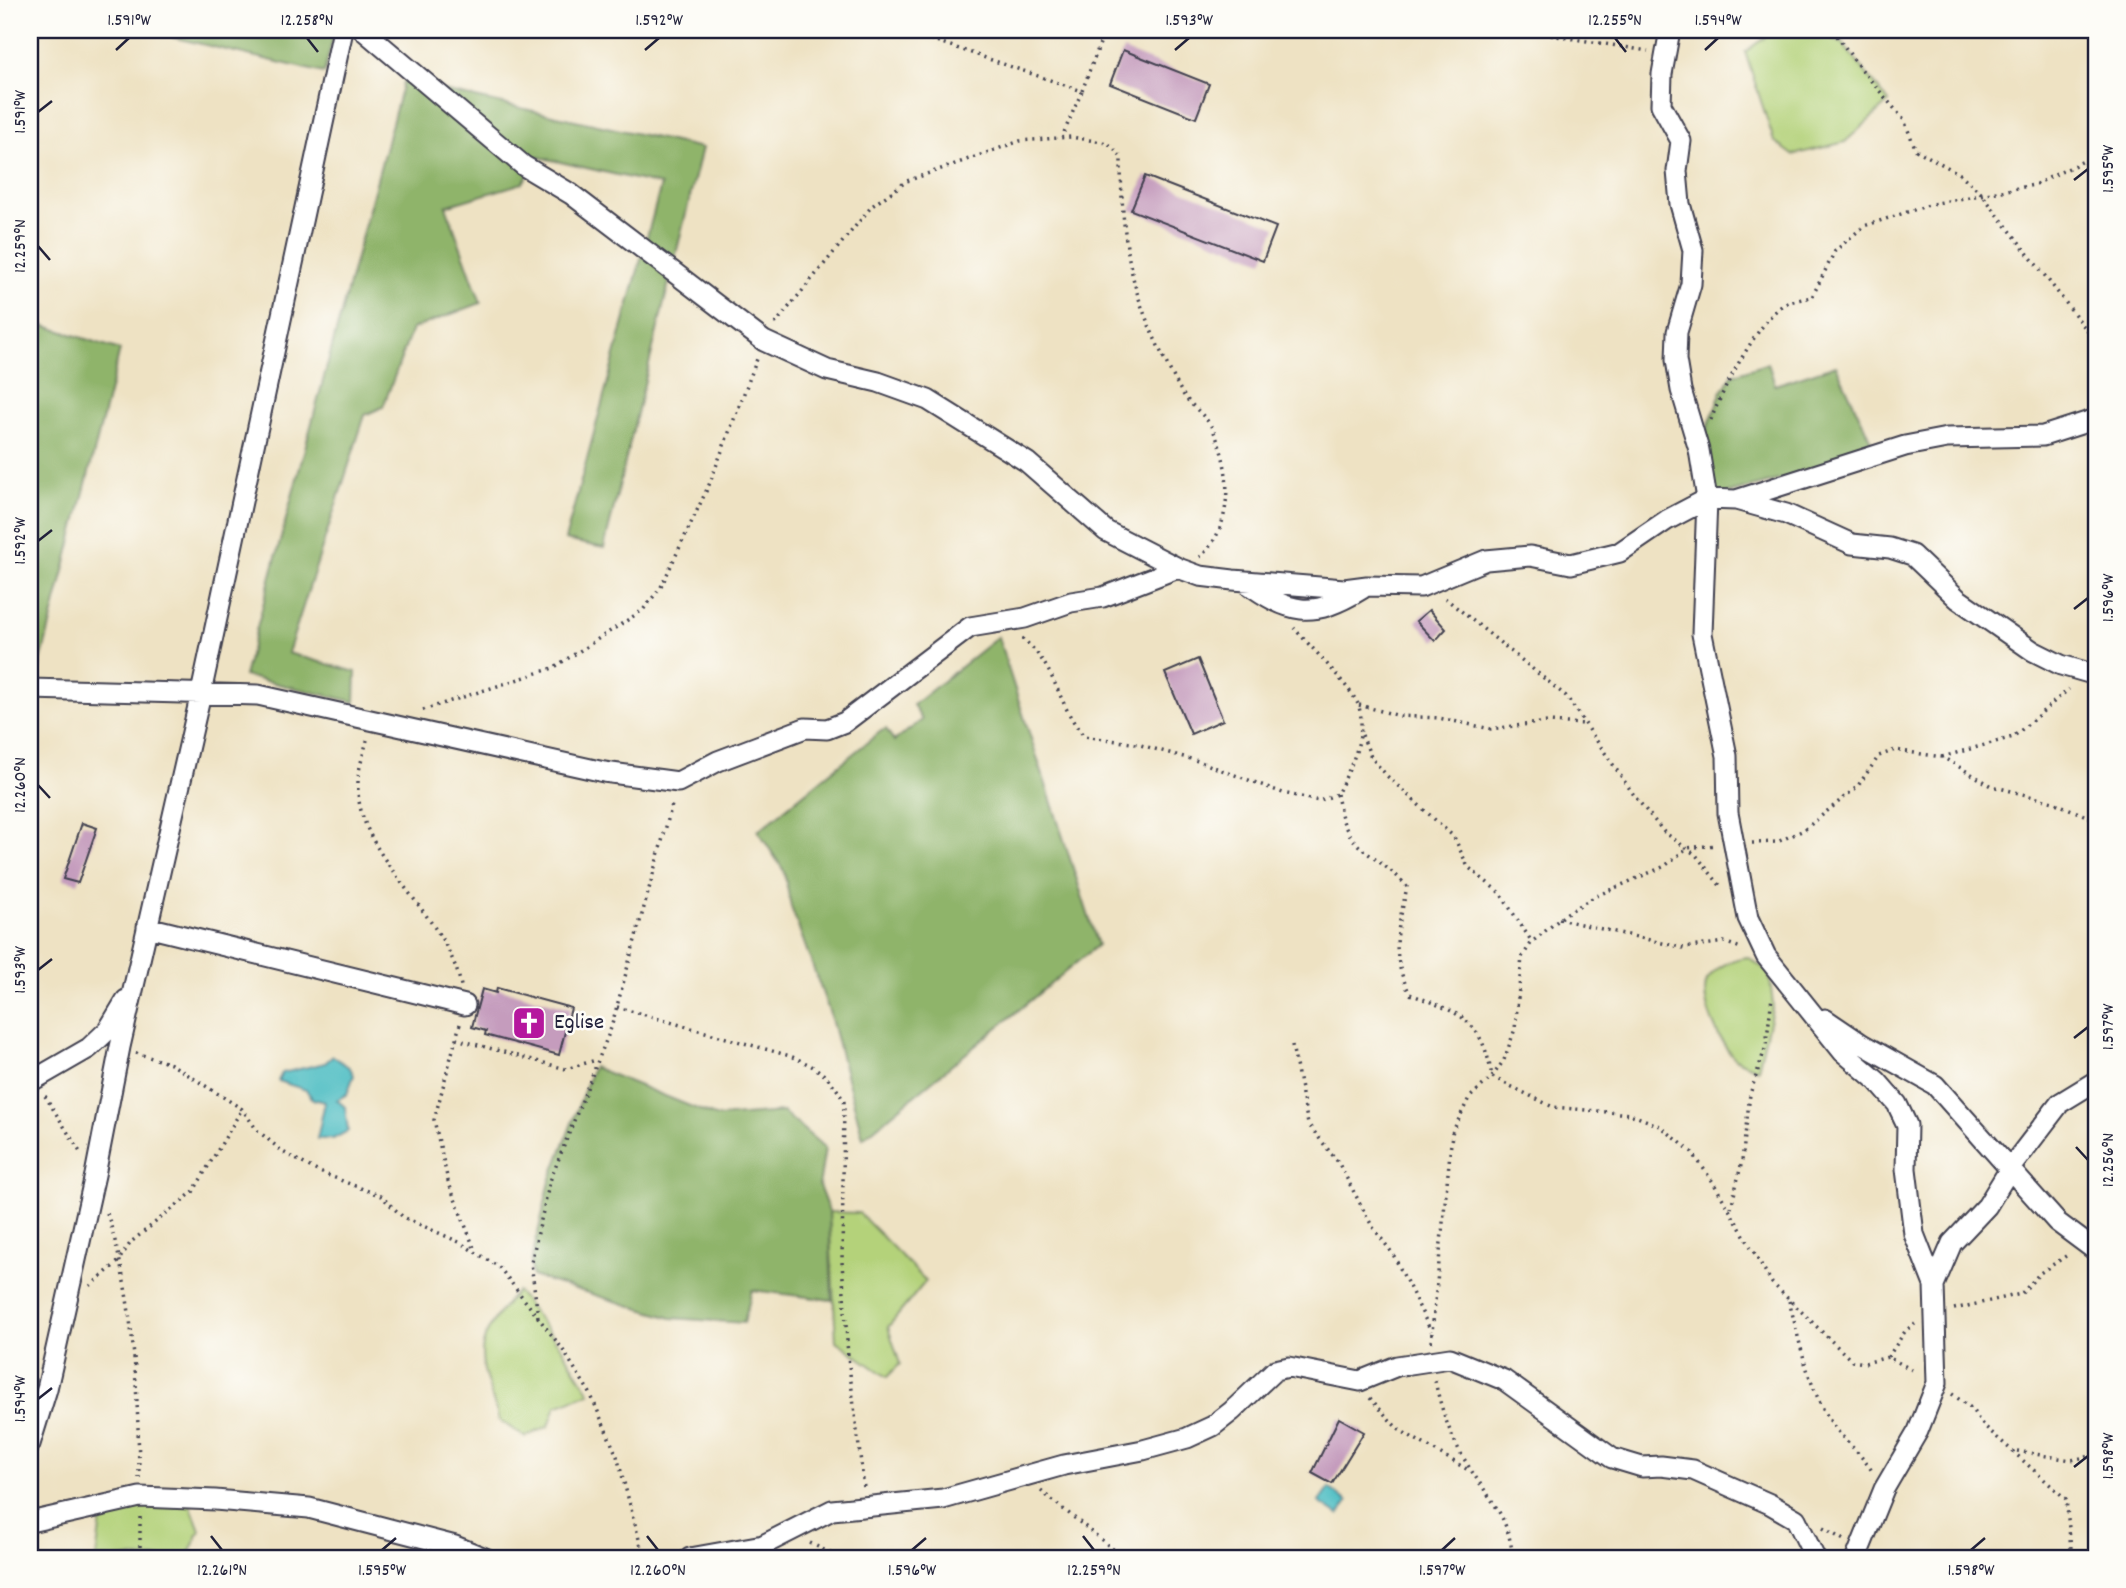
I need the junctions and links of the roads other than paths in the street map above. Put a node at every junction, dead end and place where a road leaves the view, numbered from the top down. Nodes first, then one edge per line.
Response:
1 (342, 30) edge
2 (363, 30) edge
3 (1670, 30) edge
4 (2096, 419) edge
5 (1707, 499) junction
6 (1736, 499) junction
7 (1178, 568) junction
8 (1243, 581) junction
9 (1367, 586) junction
10 (2096, 675) edge
11 (30, 689) edge
12 (201, 693) junction
13 (147, 927) junction
14 (135, 985) junction
15 (465, 1005) dead end
16 (1813, 1011) junction
17 (32, 1080) edge
18 (2096, 1081) edge
19 (2011, 1167) junction
20 (2091, 1247) edge
21 (1934, 1285) junction
22 (30, 1444) edge
23 (30, 1522) edge
24 (485, 1558) edge
25 (690, 1558) edge
26 (1815, 1558) edge
27 (1856, 1558) edge

1 - 12 street
2 - 7 street
3 - 5 street
4 - 6 street
5 - 6 street
5 - 9 street
5 - 16 street
6 - 10 street
7 - 8 street
7 - 12 street
8 - 9 street
8 - 9 street
11 - 12 street
12 - 13 street
13 - 14 street
13 - 15 street
14 - 17 street
14 - 22 street
16 - 19 street
16 - 21 street
18 - 19 street
19 - 20 street
19 - 21 street
21 - 27 street
23 - 24 street
25 - 26 street

